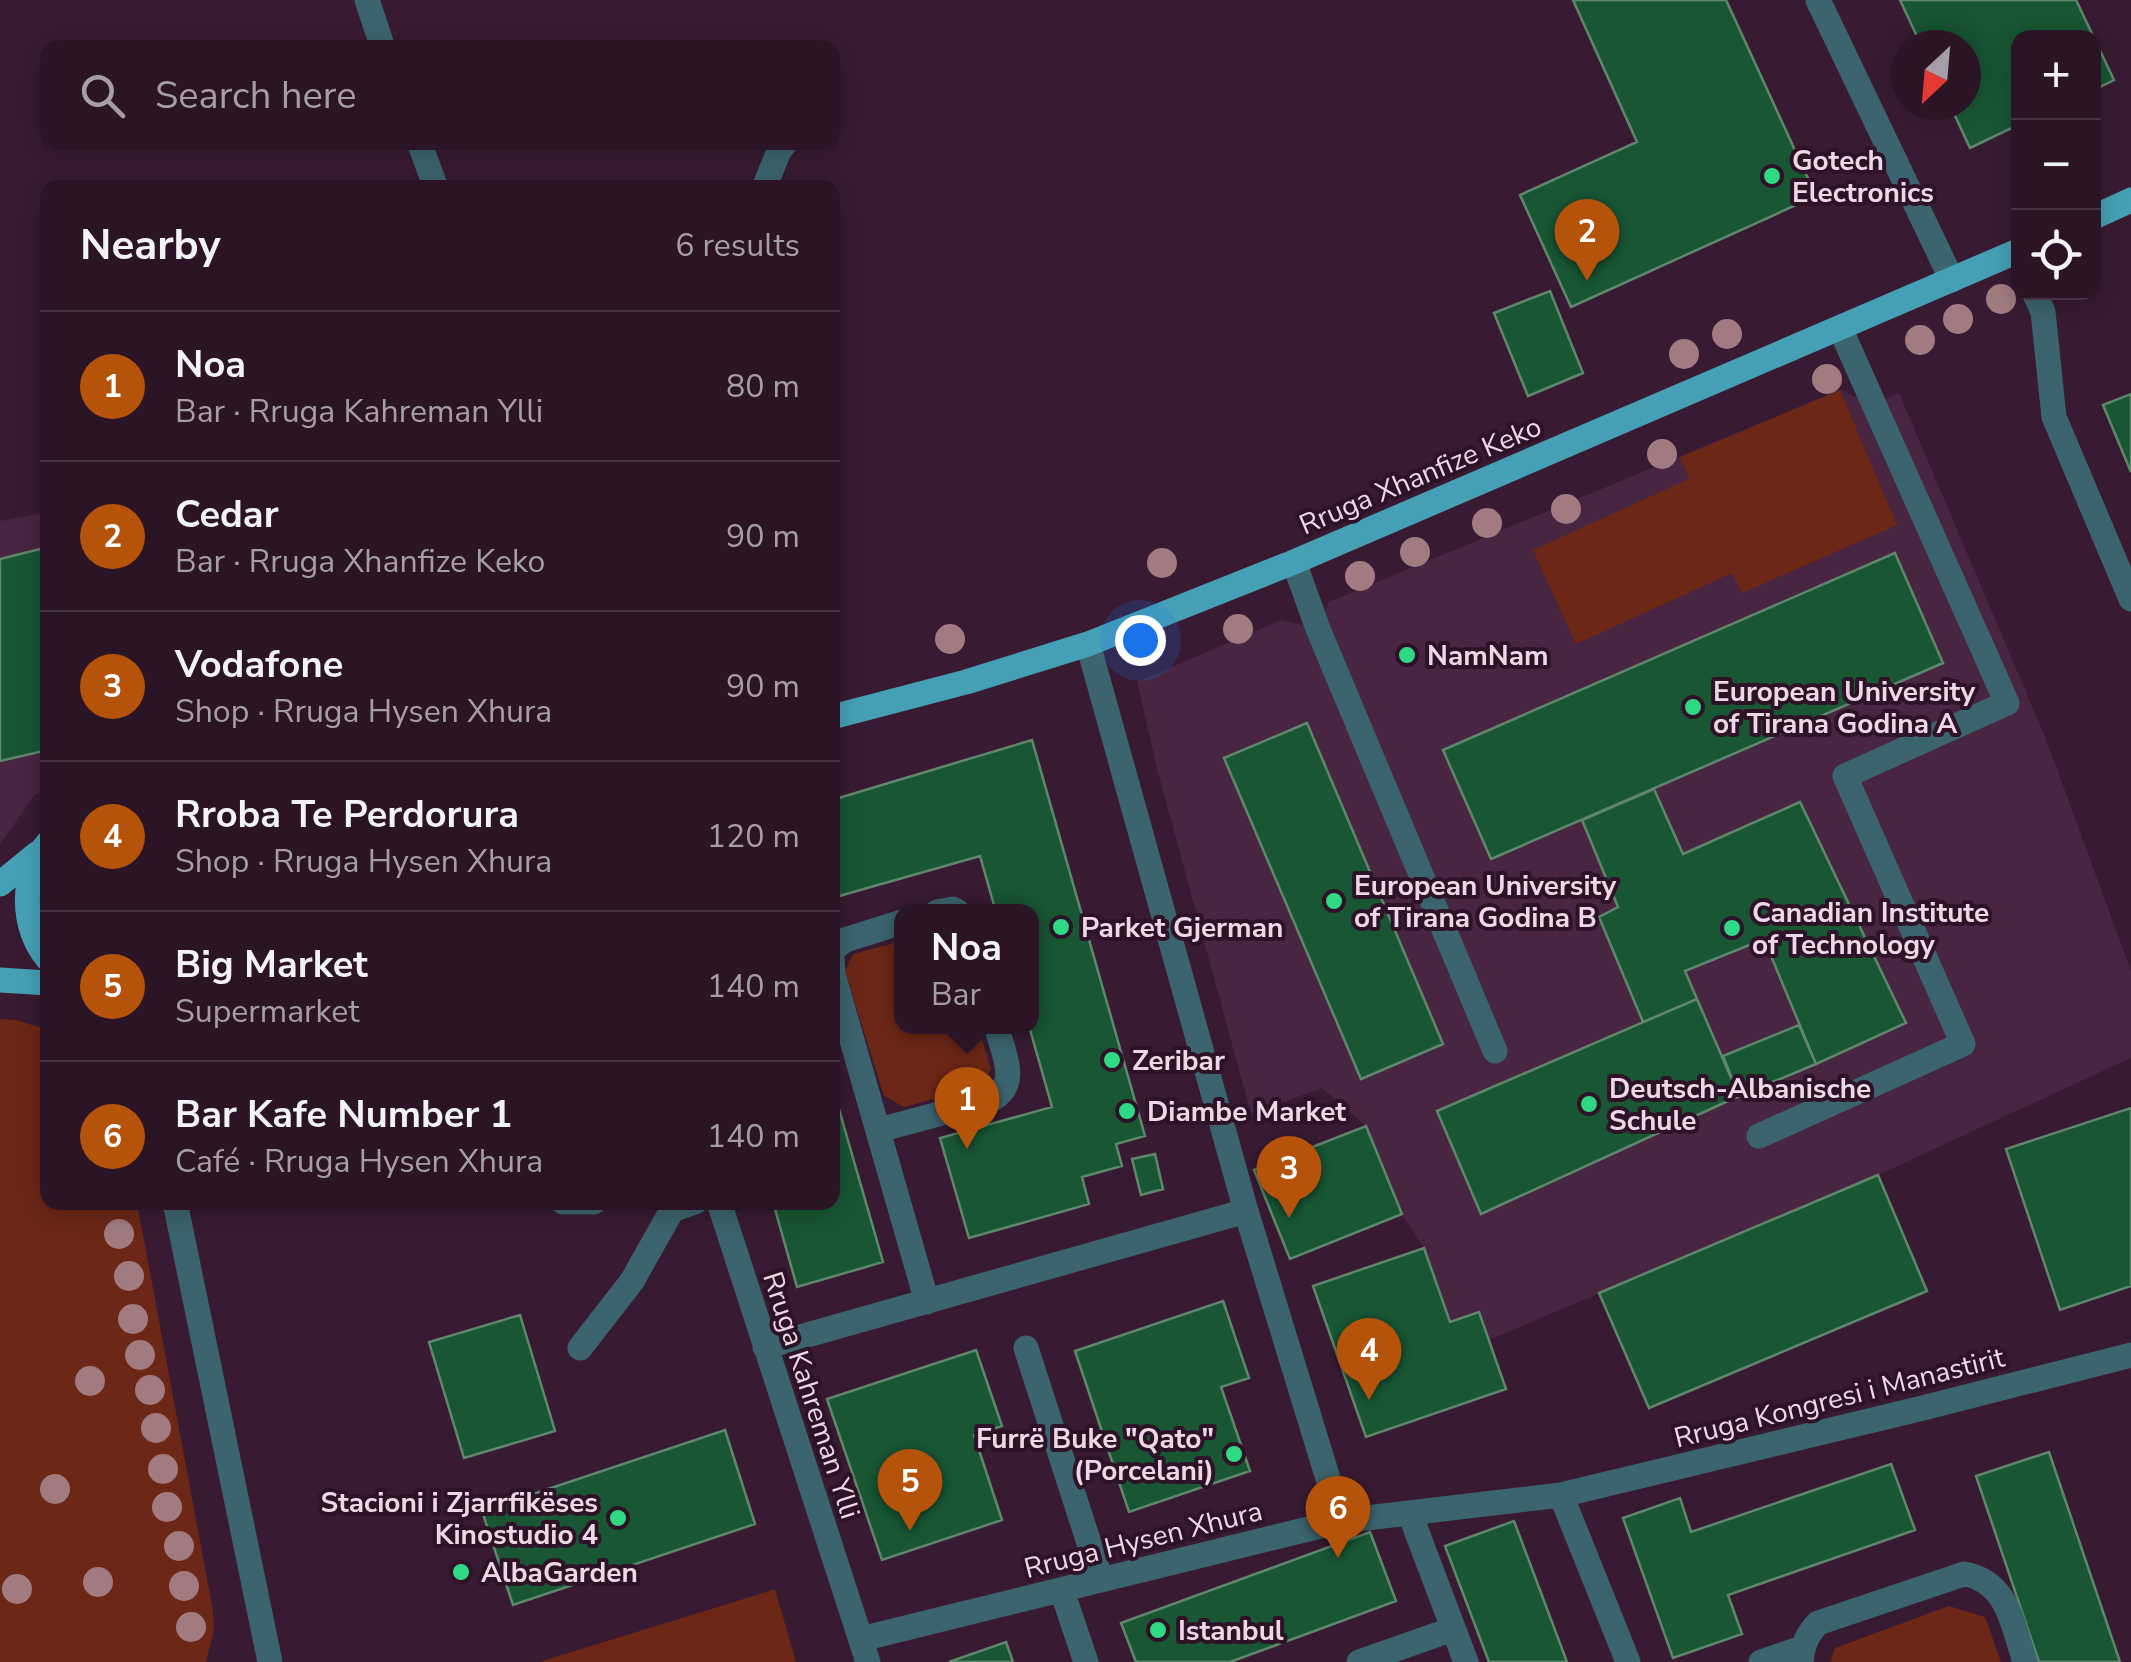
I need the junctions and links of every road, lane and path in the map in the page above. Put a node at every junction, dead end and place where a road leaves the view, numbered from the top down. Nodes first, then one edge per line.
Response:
1 (367, 0) edge
2 (1818, 0) edge
3 (380, 40) edge
4 (422, 150) edge
5 (780, 150) edge
6 (433, 180) edge
7 (767, 180) edge
8 (2131, 200) edge
9 (2101, 215) edge
10 (2011, 257) edge
11 (1952, 280) junction
12 (2038, 300) edge
13 (1840, 328) junction
14 (1294, 562) junction
15 (2131, 599) edge
16 (1088, 644) junction
17 (840, 715) edge
18 (40, 850) edge
19 (40, 855) edge
20 (0, 884) edge
21 (894, 925) edge
22 (840, 945) edge
23 (40, 949) edge
24 (0, 980) edge
25 (40, 982) edge
26 (840, 998) edge
27 (998, 1034) edge
28 (1495, 1051) dead end
29 (879, 1130) junction
30 (1760, 1136) dead end
31 (177, 1210) edge
32 (672, 1210) edge
33 (722, 1210) edge
34 (1246, 1211) junction
35 (928, 1302) junction
36 (765, 1346) junction
37 (580, 1348) dead end
38 (1026, 1348) dead end
39 (2131, 1355) edge
40 (1561, 1495) junction
41 (1410, 1514) junction
42 (1341, 1520) junction
43 (1101, 1580) junction
44 (1062, 1590) junction
45 (1453, 1629) junction
46 (864, 1651) edge
47 (1802, 1655) edge
48 (270, 1662) edge
49 (1086, 1662) edge
50 (1359, 1662) edge
51 (1466, 1662) edge
52 (1628, 1662) edge
53 (1761, 1662) edge
54 (2026, 1662) edge

1 - 3 street
2 - 11 street
4 - 6 street
5 - 7 street
8 - 9 main road
10 - 11 main road, Rruga Xhanfize Keko
11 - 13 main road, Rruga Xhanfize Keko
12 - 15 street
13 - 14 main road, Rruga Xhanfize Keko
13 - 30 street
14 - 16 main road, Rruga Xhanfize Keko
14 - 28 street
16 - 17 main road, Rruga Xhanfize Keko
16 - 34 street
18 - 20 main road
19 - 23 main road
21 - 22 street
24 - 25 main road
26 - 29 street
27 - 29 street
29 - 35 street
31 - 48 street
32 - 37 street
33 - 36 street, Rruga Kahreman Ylli
34 - 35 street
34 - 42 street
35 - 36 street
36 - 46 street, Rruga Kahreman Ylli
38 - 43 street
39 - 40 street, Rruga Kongresi i Manastirit
40 - 41 street, Rruga Hysen Xhura
40 - 52 street
41 - 42 street, Rruga Hysen Xhura
41 - 45 street
42 - 43 street, Rruga Hysen Xhura
43 - 44 street, Rruga Hysen Xhura
44 - 46 street, Rruga Hysen Xhura
44 - 49 street
45 - 50 street
45 - 51 street
47 - 53 street
47 - 54 street

